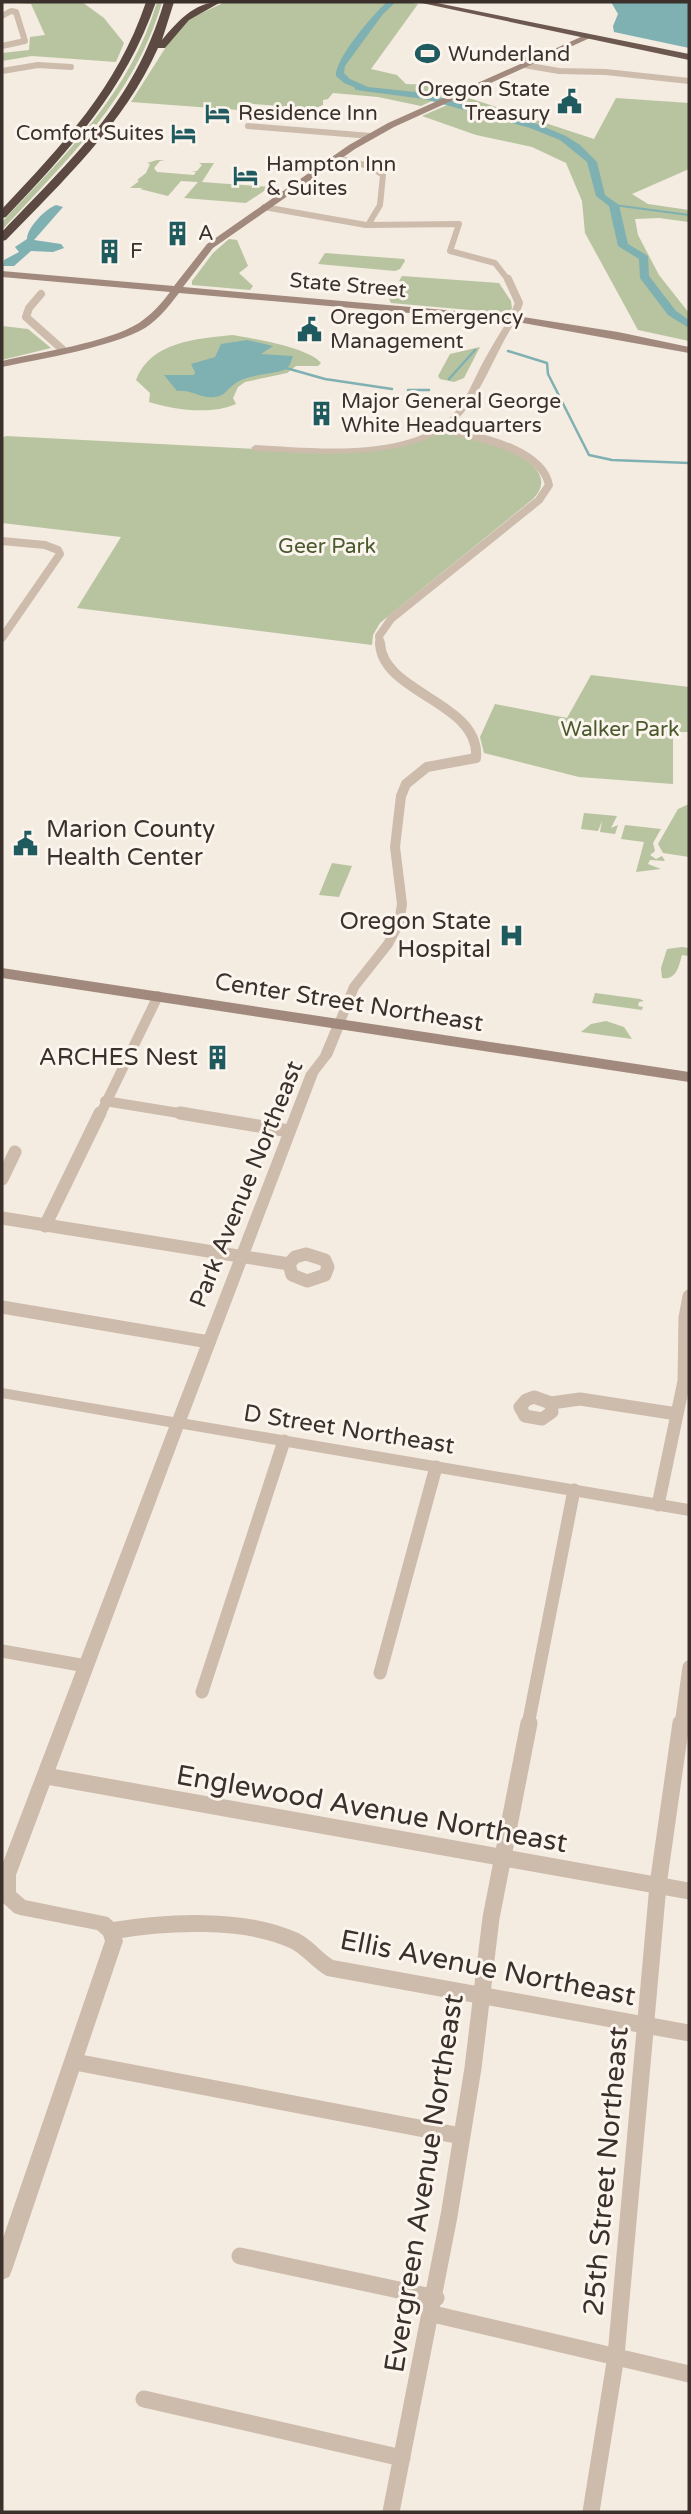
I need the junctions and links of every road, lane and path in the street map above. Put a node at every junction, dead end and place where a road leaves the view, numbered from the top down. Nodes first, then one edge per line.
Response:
1 (141, 2) edge
2 (151, 2) edge
3 (169, 2) edge
4 (216, 2) edge
5 (421, 2) edge
6 (2, 16) edge
7 (589, 37) junction
8 (2, 46) edge
9 (544, 56) junction
10 (503, 57) dead end
11 (689, 57) edge
12 (128, 60) junction
13 (524, 65) junction
14 (71, 67) dead end
15 (2, 71) edge
16 (142, 73) junction
17 (689, 81) edge
18 (248, 126) dead end
19 (371, 136) junction
20 (336, 158) junction
21 (264, 207) junction
22 (2, 215) edge
23 (369, 225) junction
24 (2, 238) edge
25 (2, 274) edge
26 (176, 289) junction
27 (41, 294) dead end
28 (513, 319) junction
29 (62, 349) junction
30 (689, 350) edge
31 (2, 364) edge
32 (442, 428) junction
33 (255, 448) dead end
34 (2, 541) edge
35 (2, 638) edge
36 (2, 973) edge
37 (158, 996) junction
38 (339, 1024) junction
39 (689, 1077) edge
40 (105, 1101) junction
41 (289, 1131) junction
42 (15, 1152) dead end
43 (2, 1179) edge
44 (2, 1218) edge
45 (46, 1226) junction
46 (240, 1256) junction
47 (289, 1264) dead end
48 (689, 1296) edge
49 (2, 1307) edge
50 (209, 1342) junction
51 (2, 1393) edge
52 (551, 1404) dead end
53 (677, 1414) junction
54 (177, 1424) junction
55 (284, 1441) junction
56 (436, 1467) junction
57 (574, 1490) junction
58 (658, 1505) junction
59 (689, 1510) edge
60 (2, 1651) edge
61 (86, 1666) junction
62 (689, 1667) edge
63 (380, 1673) dead end
64 (202, 1692) dead end
65 (46, 1776) junction
66 (501, 1858) junction
67 (658, 1885) junction
68 (689, 1891) edge
69 (4, 1896) edge
70 (111, 1931) junction
71 (482, 1994) junction
72 (646, 2025) junction
73 (689, 2034) edge
74 (75, 2062) junction
75 (461, 2136) junction
76 (240, 2256) dead end
77 (2, 2270) edge
78 (434, 2306) junction
79 (616, 2356) junction
80 (689, 2374) edge
81 (144, 2399) dead end
82 (402, 2458) junction
83 (391, 2512) edge
84 (591, 2512) edge

1 - 12 highway
2 - 12 highway
3 - 16 highway
4 - 16 highway
5 - 7 highway
6 - 8 street
7 - 9 main road
7 - 11 highway
9 - 10 main road
9 - 13 main road
12 - 22 highway
13 - 17 street
13 - 19 main road
14 - 15 street
16 - 24 highway
18 - 19 street
19 - 20 main road
20 - 21 main road
20 - 23 street
21 - 23 street
21 - 26 main road
23 - 28 street
25 - 26 main road, State Street
26 - 28 main road, State Street
26 - 29 main road
27 - 29 street
28 - 30 main road, State Street
28 - 32 street
29 - 31 main road
32 - 33 street
32 - 38 street, Park Avenue Northeast
34 - 35 street
36 - 37 main road, Center Street Northeast
37 - 38 main road, Center Street Northeast
37 - 40 street
38 - 39 main road, Center Street Northeast
38 - 41 street, Park Avenue Northeast
40 - 41 street
40 - 45 street
41 - 46 street, Park Avenue Northeast
42 - 43 street
44 - 45 street
45 - 46 street
46 - 47 street
46 - 50 street, Park Avenue Northeast
48 - 53 street
49 - 50 street
50 - 54 street, Park Avenue Northeast
51 - 54 street, D Street Northeast
52 - 53 street
53 - 58 street
54 - 55 street, D Street Northeast
54 - 61 street, Park Avenue Northeast
55 - 56 street, D Street Northeast
55 - 64 street
56 - 57 street, D Street Northeast
56 - 63 street
57 - 58 street, D Street Northeast
57 - 66 street, Evergreen Avenue Northeast
58 - 59 street, D Street Northeast
60 - 61 street
61 - 65 street, Park Avenue Northeast
62 - 67 street, 25th Street Northeast
65 - 66 street, Englewood Avenue Northeast
65 - 69 street, Park Avenue Northeast
66 - 67 street, Englewood Avenue Northeast
66 - 71 street, Evergreen Avenue Northeast
67 - 68 street, Englewood Avenue Northeast
67 - 72 street, 25th Street Northeast
69 - 70 street
70 - 71 street, Ellis Avenue Northeast
70 - 74 street
71 - 72 street, Ellis Avenue Northeast
71 - 75 street, Evergreen Avenue Northeast
72 - 73 street, Ellis Avenue Northeast
72 - 79 street, 25th Street Northeast
74 - 75 street
74 - 77 street
75 - 78 street, Evergreen Avenue Northeast
76 - 78 street
78 - 79 street
78 - 82 street, Evergreen Avenue Northeast
79 - 80 street
79 - 84 street, 25th Street Northeast
81 - 82 street
82 - 83 street, Evergreen Avenue Northeast

